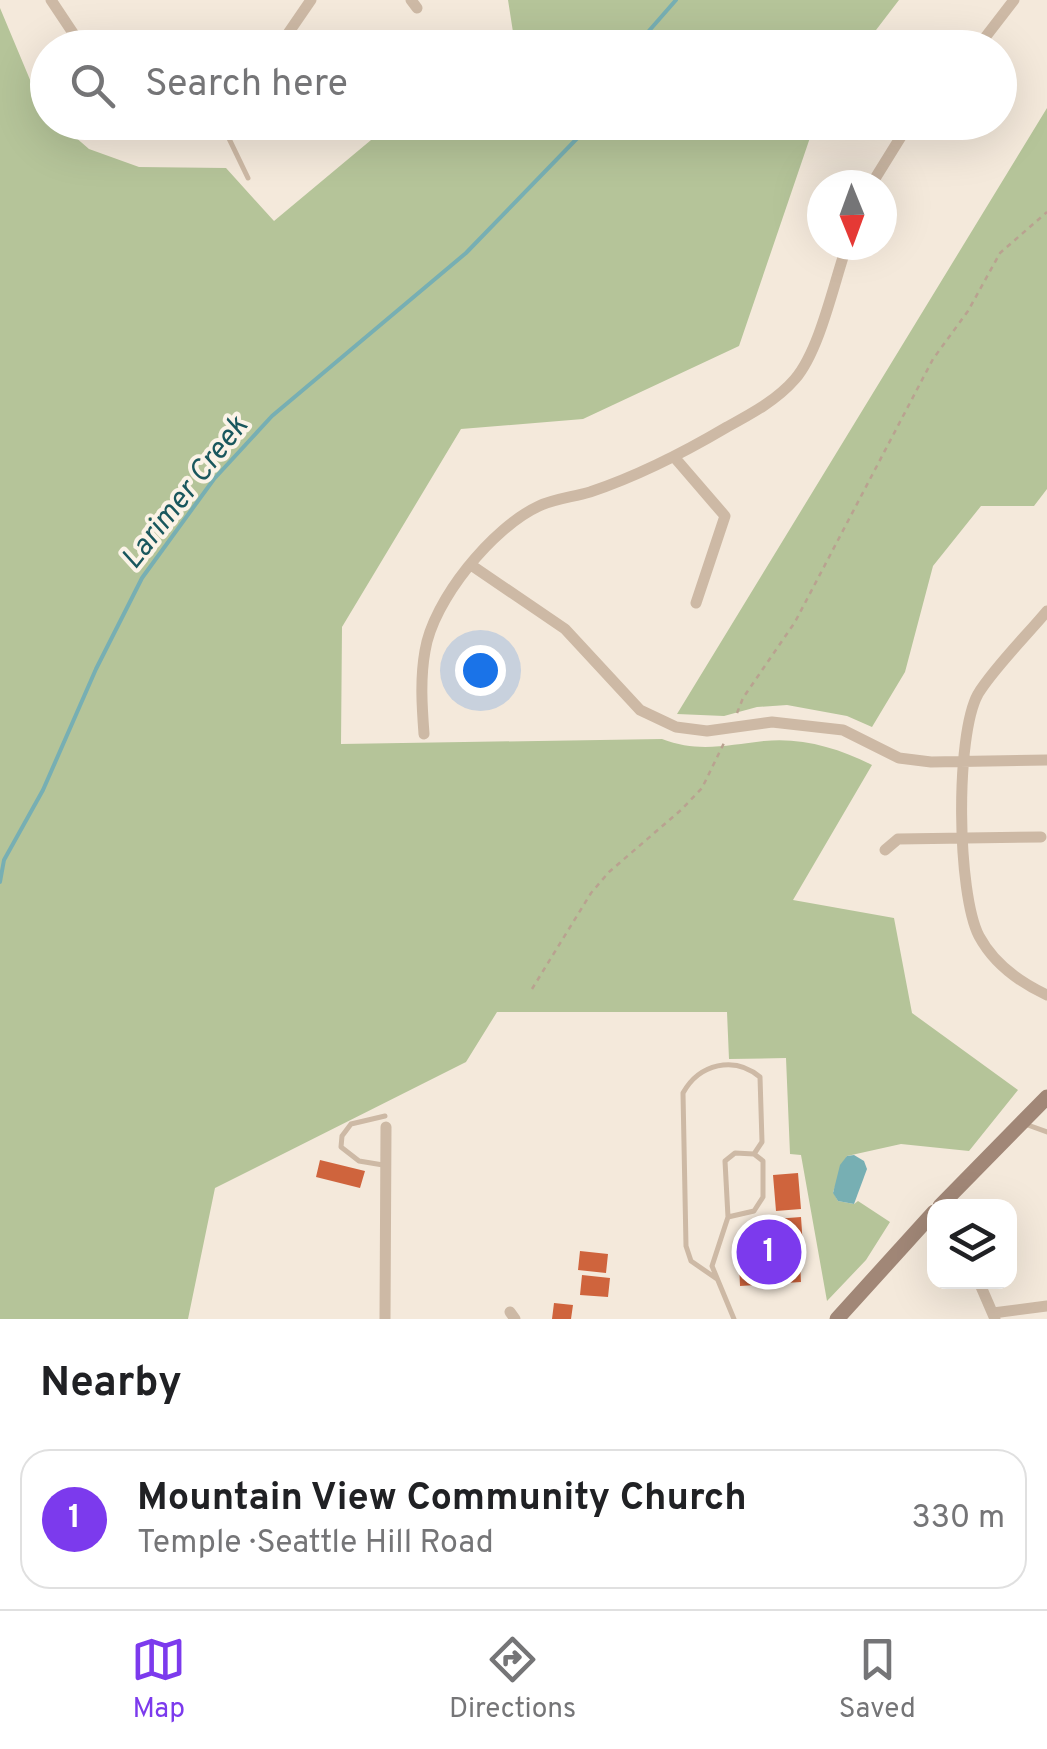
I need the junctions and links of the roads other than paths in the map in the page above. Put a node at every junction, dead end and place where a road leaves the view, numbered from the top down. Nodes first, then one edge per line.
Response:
1 (50, 0) edge
2 (312, 0) edge
3 (1014, 0) edge
4 (70, 30) edge
5 (291, 30) edge
6 (991, 30) edge
7 (230, 140) edge
8 (899, 140) edge
9 (880, 170) edge
10 (248, 178) dead end
11 (841, 260) edge
12 (675, 458) junction
13 (471, 565) junction
14 (696, 603) dead end
15 (1047, 612) edge
16 (424, 734) dead end
17 (964, 759) junction
18 (1047, 760) edge
19 (963, 836) junction
20 (1041, 837) dead end
21 (885, 850) dead end
22 (1047, 995) edge
23 (1047, 1097) edge
24 (385, 1121) joint
25 (1022, 1124) junction
26 (1047, 1132) edge
27 (754, 1154) junction
28 (386, 1165) junction
29 (947, 1199) edge
30 (728, 1217) junction
31 (927, 1226) edge
32 (717, 1279) junction
33 (982, 1289) edge
34 (1047, 1306) edge
35 (994, 1316) edge
36 (385, 1319) edge
37 (734, 1319) edge
38 (837, 1319) edge

1 - 4 street
2 - 5 street
3 - 6 street
7 - 10 lane
8 - 9 street
11 - 12 street
12 - 13 street
12 - 14 street
13 - 16 street
13 - 17 street
15 - 17 street
17 - 18 street
17 - 19 street
19 - 20 street
19 - 21 street
19 - 22 street
23 - 25 main road
24 - 28 street
24 - 28 lane
25 - 26 lane
25 - 29 main road
27 - 30 lane
27 - 30 lane
27 - 32 lane
28 - 36 street
30 - 32 lane
31 - 38 main road
32 - 37 lane
33 - 35 street
34 - 35 street

